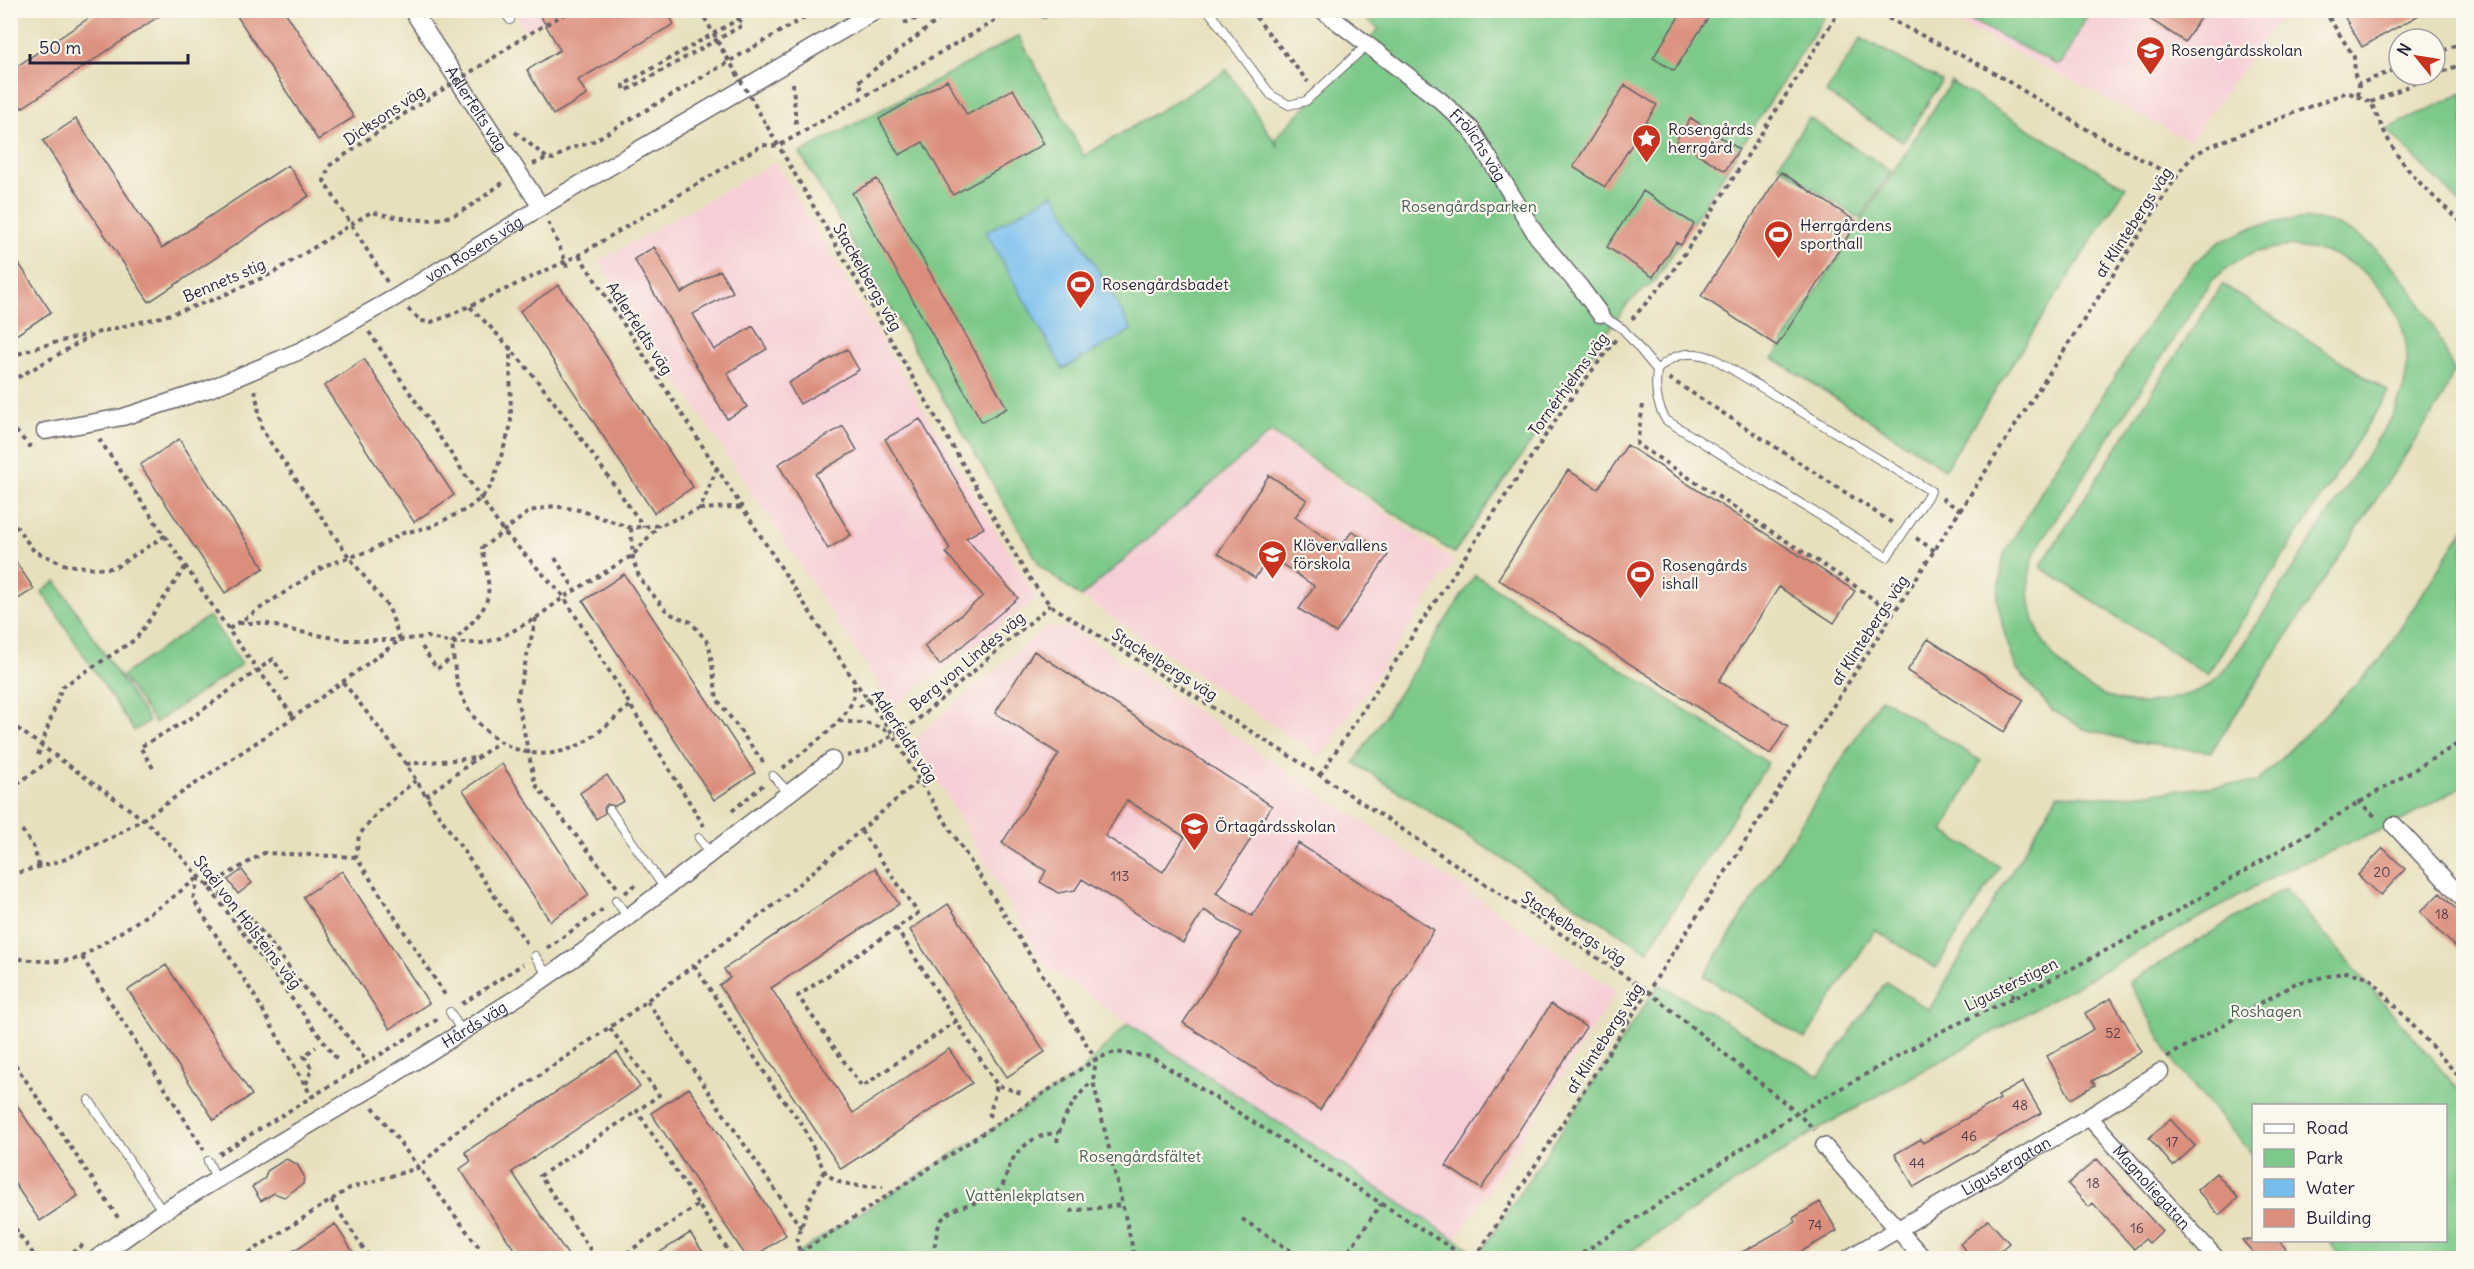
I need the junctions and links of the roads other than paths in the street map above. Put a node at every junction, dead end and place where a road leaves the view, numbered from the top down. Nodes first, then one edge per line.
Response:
1 (412, 10) edge
2 (504, 10) edge
3 (877, 10) edge
4 (1208, 10) edge
5 (1322, 10) edge
6 (510, 20) dead end
7 (1368, 45) junction
8 (541, 207) junction
9 (1600, 314) joint
10 (1657, 370) junction
11 (45, 432) dead end
12 (832, 760) road end
13 (773, 777) road end
14 (789, 794) junction
15 (610, 810) dead end
16 (2394, 825) road end
17 (699, 838) road end
18 (711, 854) junction
19 (665, 889) junction
20 (619, 897) road end
21 (2463, 900) edge
22 (628, 918) junction
23 (535, 956) road end
24 (548, 976) junction
25 (452, 1010) road end
26 (462, 1032) junction
27 (2160, 1072) road end
28 (89, 1100) dead end
29 (2089, 1118) junction
30 (1824, 1146) road end
31 (208, 1161) road end
32 (217, 1180) junction
33 (163, 1212) junction
34 (1897, 1230) junction
35 (98, 1258) edge
36 (1849, 1258) edge
37 (1923, 1258) edge
38 (2216, 1258) edge

1 - 8 street, Adlerfelts väg
2 - 6 lane
3 - 8 street, von Rosens väg
4 - 7 lane
5 - 7 street, Frölichs väg
7 - 9 street, Frölichs väg
8 - 11 street, von Rosens väg
9 - 10 lane
10 - 10 lane
12 - 14 street, Hårds väg
13 - 14 lane
14 - 18 street, Hårds väg
15 - 19 lane
16 - 21 street
17 - 18 lane
18 - 19 street, Hårds väg
19 - 22 street, Hårds väg
20 - 22 lane
22 - 24 street, Hårds väg
23 - 24 lane
24 - 26 street, Hårds väg
25 - 26 lane
26 - 32 street, Hårds väg
27 - 29 street, Ligustergatan
28 - 33 lane
29 - 34 street, Ligustergatan
29 - 38 street, Magnoliegatan
30 - 34 street
31 - 32 lane
32 - 33 street, Hårds väg
33 - 35 street, Hårds väg
34 - 36 street, Ligustergatan
34 - 37 street

